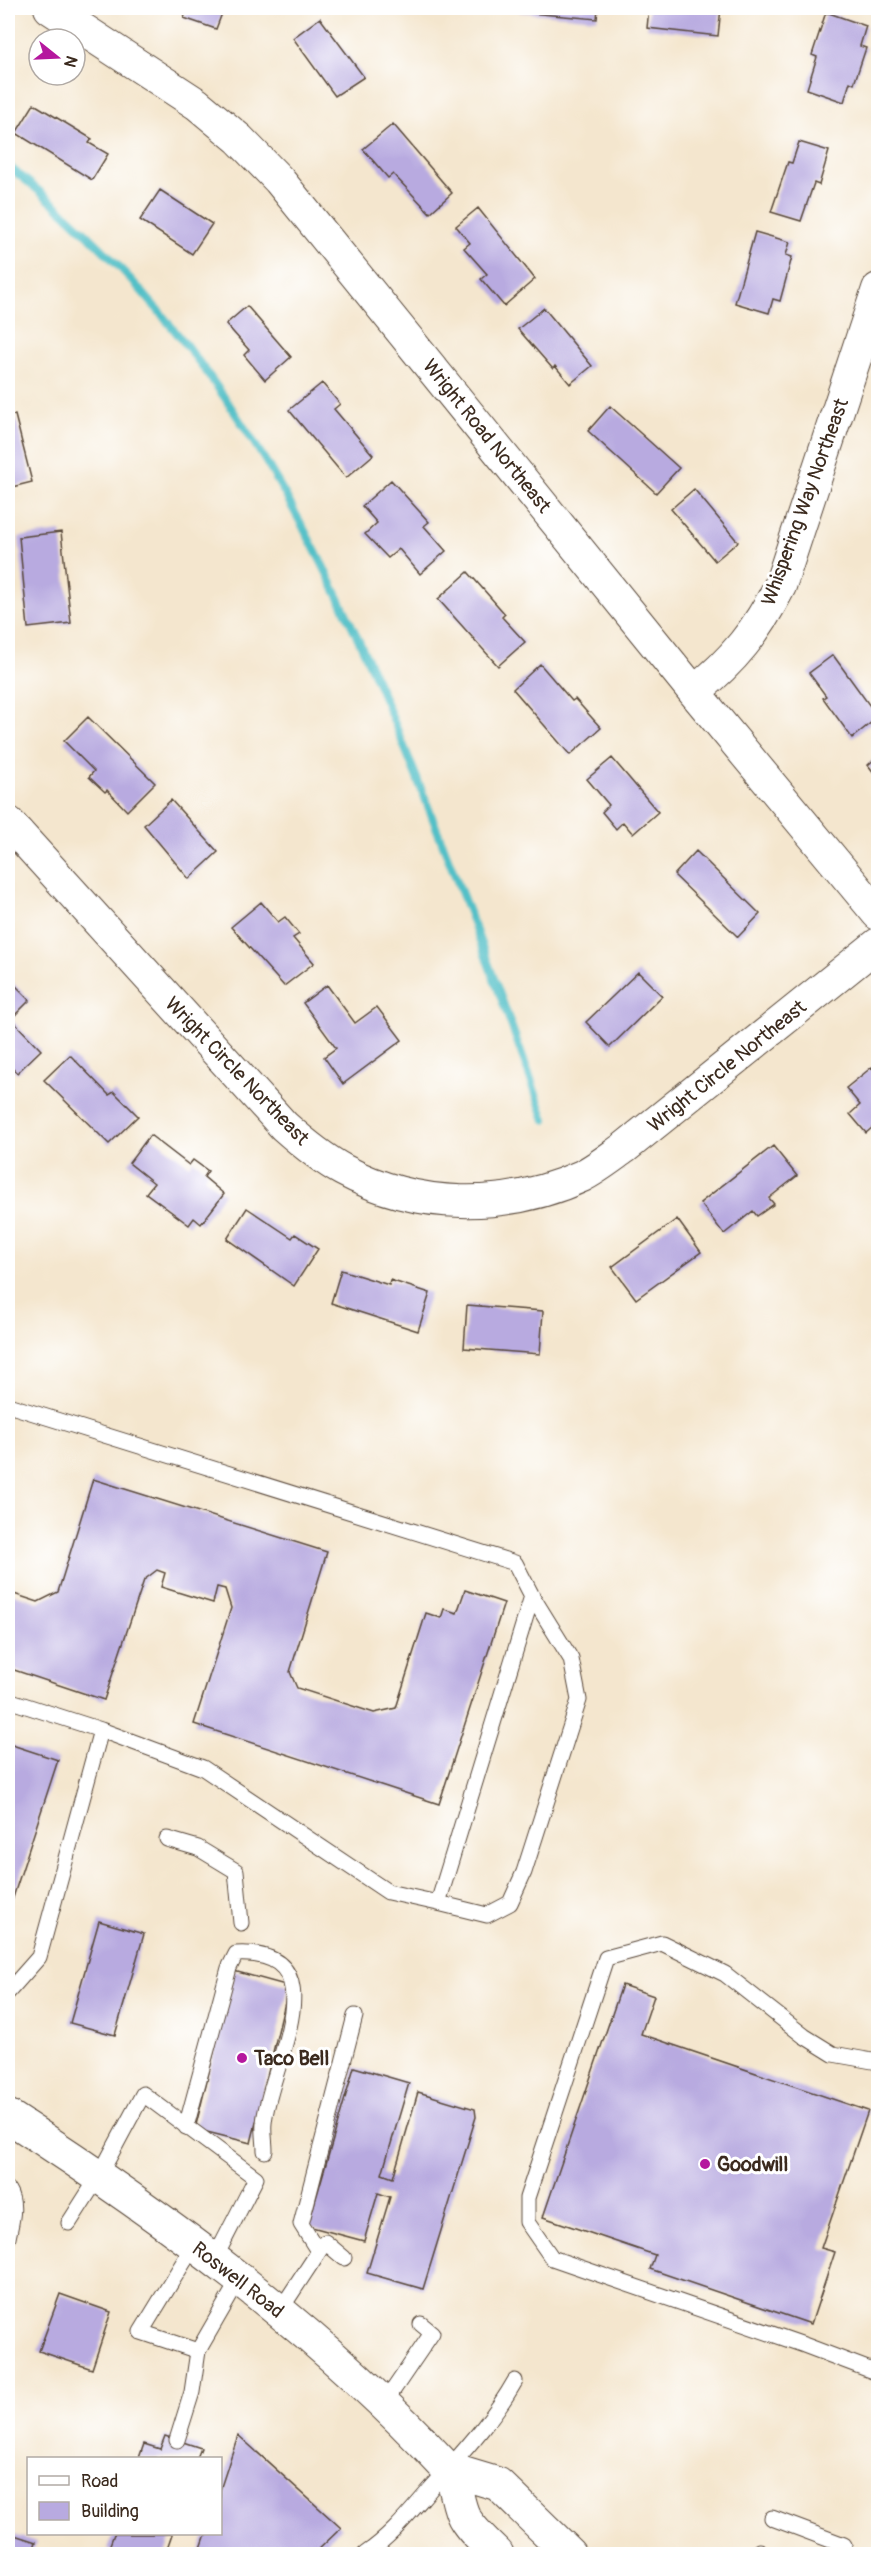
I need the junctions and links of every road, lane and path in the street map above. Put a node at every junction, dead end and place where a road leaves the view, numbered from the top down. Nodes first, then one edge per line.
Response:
1 (50, 8) edge
2 (84, 17) edge
3 (879, 289) edge
4 (694, 692) junction
5 (8, 822) edge
6 (879, 914) edge
7 (879, 944) edge
8 (8, 1405) edge
9 (532, 1596) junction
10 (8, 1700) edge
11 (101, 1730) junction
12 (167, 1839) dead end
13 (438, 1903) junction
14 (241, 1923) dead end
15 (8, 1992) edge
16 (355, 2016) dead end
17 (879, 2062) edge
18 (8, 2116) edge
19 (186, 2127) junction
20 (265, 2151) dead end
21 (99, 2176) junction
22 (8, 2190) edge
23 (69, 2223) dead end
24 (8, 2238) edge
25 (318, 2251) junction
26 (204, 2252) junction
27 (344, 2258) dead end
28 (239, 2280) junction
29 (279, 2312) junction
30 (421, 2324) dead end
31 (198, 2351) junction
32 (879, 2373) edge
33 (515, 2381) dead end
34 (383, 2405) junction
35 (177, 2440) dead end
36 (448, 2469) junction
37 (772, 2518) dead end
38 (844, 2545) dead end
39 (365, 2554) edge
40 (496, 2554) edge
41 (570, 2554) edge

1 - 2 street, Wright Road Northeast
2 - 4 street, Wright Road Northeast
3 - 4 street, Whispering Way Northeast
4 - 6 street, Wright Road Northeast
5 - 7 street, Wright Circle Northeast
8 - 9 lane
9 - 13 lane
9 - 13 lane
10 - 11 lane
11 - 13 lane
11 - 15 lane
12 - 14 lane
16 - 25 lane
17 - 32 lane
18 - 21 main road, Roswell Road
19 - 20 lane
19 - 21 lane
19 - 26 lane
21 - 23 lane
21 - 26 main road, Roswell Road
22 - 24 lane
25 - 27 lane
25 - 29 lane
26 - 28 main road, Roswell Road
26 - 31 lane
28 - 29 main road, Roswell Road
28 - 31 lane
29 - 34 main road, Roswell Road
30 - 34 lane
31 - 35 lane
33 - 36 lane
34 - 36 main road, Roswell Road
36 - 39 lane
36 - 40 main road, Roswell Road
36 - 41 main road, Roswell Road
37 - 38 lane

